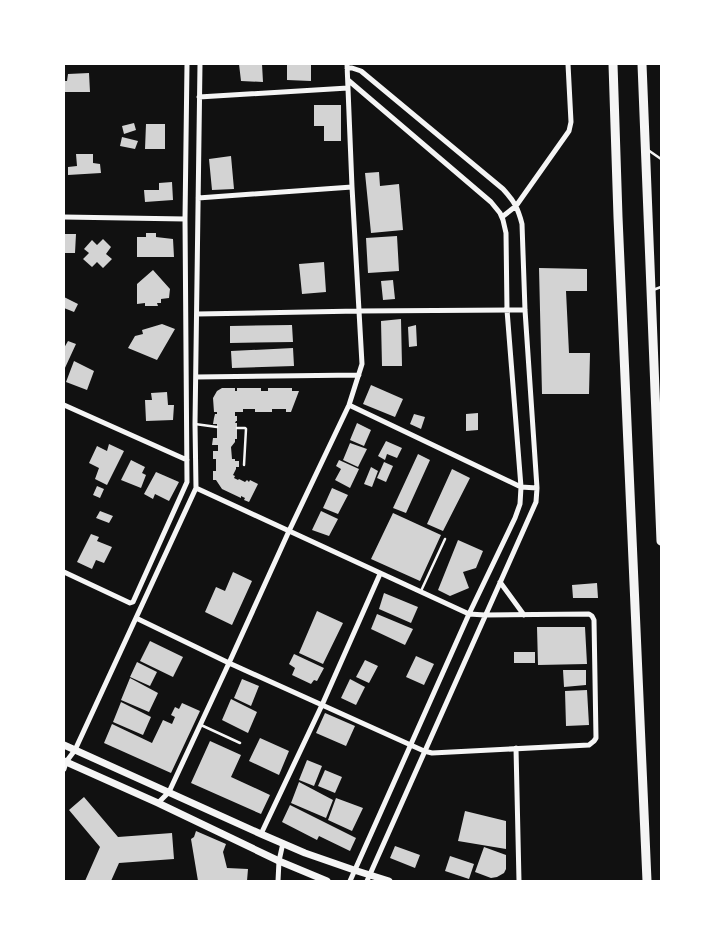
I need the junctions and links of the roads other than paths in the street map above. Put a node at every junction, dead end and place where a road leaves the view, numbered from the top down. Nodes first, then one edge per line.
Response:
1 (187, 64) edge
2 (200, 64) edge
3 (361, 64) edge
4 (568, 64) edge
5 (613, 64) edge
6 (642, 64) edge
7 (347, 66) edge
8 (361, 71) junction
9 (348, 80) junction
10 (348, 88) junction
11 (199, 97) junction
12 (645, 149) junction
13 (661, 159) edge
14 (352, 188) junction
15 (198, 198) junction
16 (516, 206) junction
17 (64, 217) edge
18 (502, 217) junction
19 (185, 219) junction
20 (661, 287) edge
21 (651, 290) junction
22 (507, 310) junction
23 (525, 310) junction
24 (358, 311) junction
25 (196, 314) junction
26 (658, 368) edge
27 (359, 375) junction
28 (196, 377) junction
29 (64, 405) edge
30 (349, 405) junction
31 (196, 424) junction
32 (217, 427) dead end
33 (237, 428) dead end
34 (186, 460) junction
35 (244, 465) dead end
36 (521, 487) junction
37 (196, 488) junction
38 (537, 488) junction
39 (289, 531) junction
40 (445, 539) dead end
41 (661, 541) edge
42 (64, 572) edge
43 (380, 574) junction
44 (500, 582) junction
45 (421, 591) junction
46 (469, 614) junction
47 (485, 615) junction
48 (524, 615) junction
49 (136, 618) junction
50 (229, 663) junction
51 (322, 706) junction
52 (201, 726) junction
53 (240, 742) dead end
54 (64, 745) edge
55 (410, 746) junction
56 (516, 748) junction
57 (75, 750) junction
58 (424, 751) junction
59 (65, 764) edge
60 (169, 792) junction
61 (158, 803) junction
62 (261, 834) junction
63 (283, 843) junction
64 (279, 861) junction
65 (354, 870) junction
66 (368, 878) edge
67 (278, 881) edge
68 (327, 881) edge
69 (350, 881) edge
70 (389, 881) edge
71 (519, 881) edge
72 (647, 881) edge

1 - 19 street
2 - 11 street
3 - 8 street
4 - 16 street
5 - 72 highway
6 - 12 highway
7 - 8 street
7 - 9 street
8 - 16 street
9 - 10 street
9 - 18 street
10 - 11 street
10 - 14 street
11 - 15 street
12 - 13 lane
12 - 21 highway
14 - 15 street
14 - 24 street
15 - 25 street
16 - 18 street
16 - 23 street
17 - 19 street
18 - 22 street
19 - 34 street
20 - 21 lane
21 - 26 highway
22 - 23 street
22 - 24 street
22 - 36 street
23 - 38 street
24 - 25 street
24 - 27 street
25 - 28 street
26 - 41 highway
27 - 28 street
27 - 30 street
28 - 31 street
29 - 34 street
30 - 36 street
30 - 39 street
31 - 32 lane
31 - 37 street
33 - 35 lane
34 - 42 street
36 - 38 street
36 - 46 street
37 - 39 street
37 - 49 street
38 - 44 street
39 - 43 street
39 - 50 street
40 - 45 lane
43 - 45 street
43 - 51 street
44 - 47 street
44 - 48 street
45 - 46 street
46 - 47 street
46 - 55 street
47 - 48 street
47 - 58 street
48 - 56 street
49 - 50 street
49 - 57 street
50 - 51 street
50 - 52 street
51 - 55 street
51 - 62 street
52 - 53 lane
52 - 60 street
54 - 57 street
55 - 58 street
55 - 65 street
56 - 58 street
56 - 71 street
57 - 59 street
57 - 60 street
58 - 66 street
59 - 61 street
60 - 61 street
60 - 62 street
61 - 64 street
62 - 63 street
63 - 64 street
63 - 65 street
64 - 67 street
64 - 68 street
65 - 66 street
65 - 69 street
66 - 70 street

